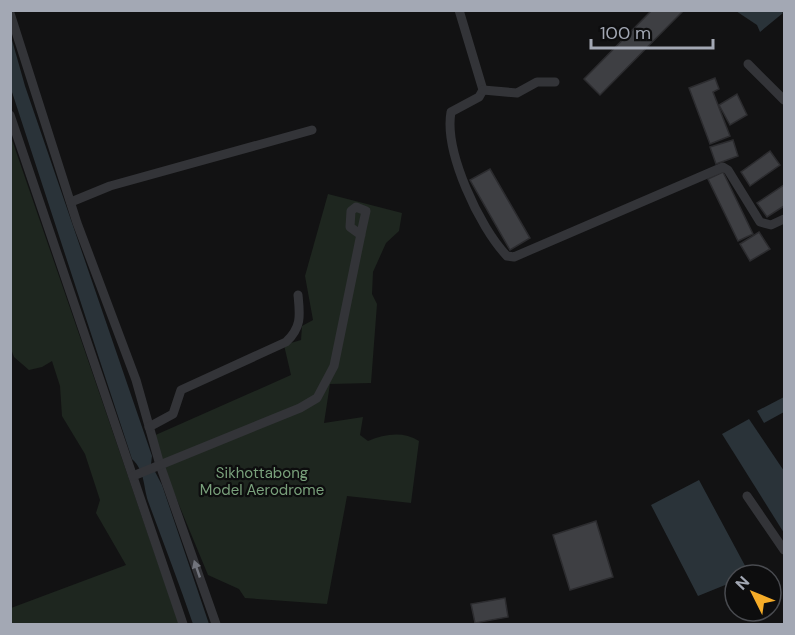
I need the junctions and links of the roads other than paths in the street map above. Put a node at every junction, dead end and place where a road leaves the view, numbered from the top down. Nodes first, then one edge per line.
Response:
1 (459, 10) edge
2 (10, 13) edge
3 (748, 64) dead end
4 (555, 81) dead end
5 (483, 90) junction
6 (784, 100) edge
7 (10, 115) edge
8 (312, 130) dead end
9 (71, 202) junction
10 (784, 219) edge
11 (361, 235) dead end
12 (298, 295) dead end
13 (149, 427) junction
14 (157, 467) junction
15 (136, 475) junction
16 (747, 496) dead end
17 (784, 549) edge
18 (183, 624) edge
19 (216, 624) edge

1 - 5 street
2 - 9 street
3 - 6 street
4 - 5 street
5 - 10 street
7 - 15 street
8 - 9 street
9 - 13 street
11 - 14 street
12 - 13 street
13 - 14 street
14 - 15 street
19 -> 14 street
15 - 18 street
16 - 17 street

